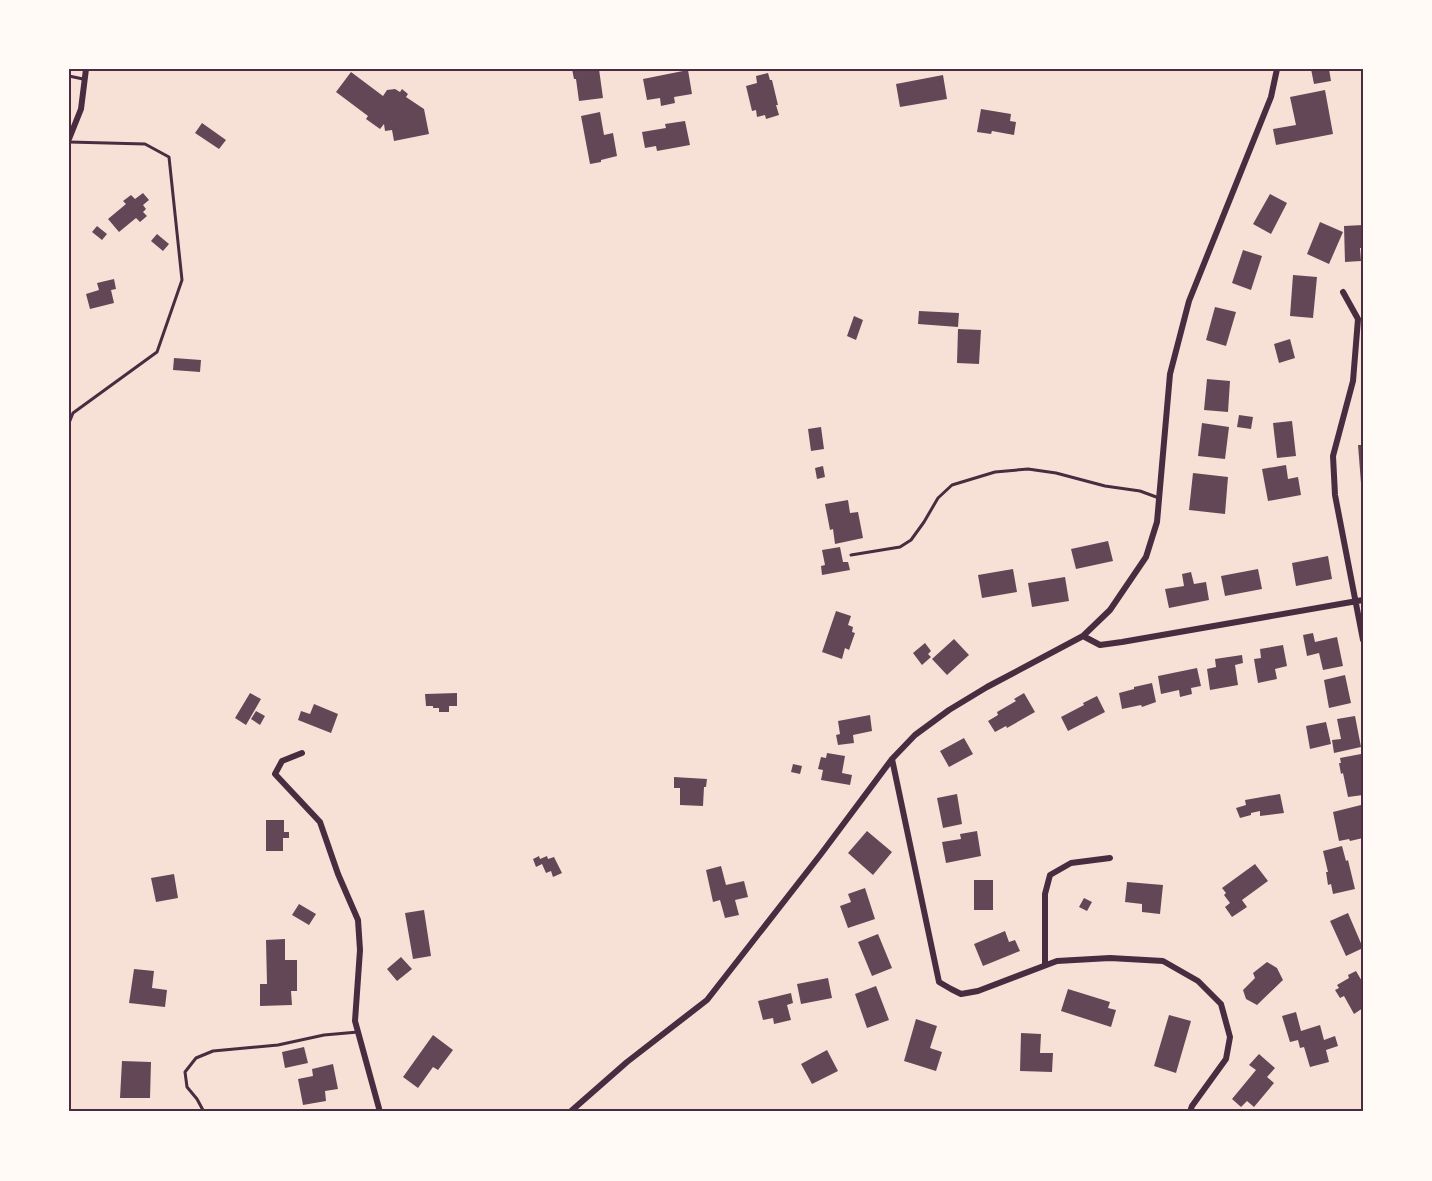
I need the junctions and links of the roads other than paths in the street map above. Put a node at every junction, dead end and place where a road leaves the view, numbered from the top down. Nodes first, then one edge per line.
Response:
1 (86, 69) edge
2 (1277, 69) edge
3 (69, 76) edge
4 (85, 80) junction
5 (69, 140) edge
6 (1343, 292) dead end
7 (69, 423) edge
8 (1159, 498) junction
9 (851, 555) dead end
10 (1363, 600) edge
11 (1355, 602) junction
12 (1083, 636) junction
13 (1363, 640) edge
14 (302, 753) dead end
15 (892, 759) junction
16 (1110, 858) dead end
17 (1045, 965) junction
18 (358, 1032) junction
19 (204, 1112) edge
20 (380, 1112) edge
21 (570, 1112) edge
22 (1190, 1112) edge

1 - 4 street
2 - 8 street
3 - 4 lane
4 - 5 street
5 - 7 lane
6 - 11 street
8 - 9 lane
8 - 12 street
10 - 11 street
11 - 12 street
11 - 13 street
12 - 15 street
14 - 18 street
15 - 17 street
15 - 21 street
16 - 17 street
17 - 22 street
18 - 19 lane
18 - 20 street

